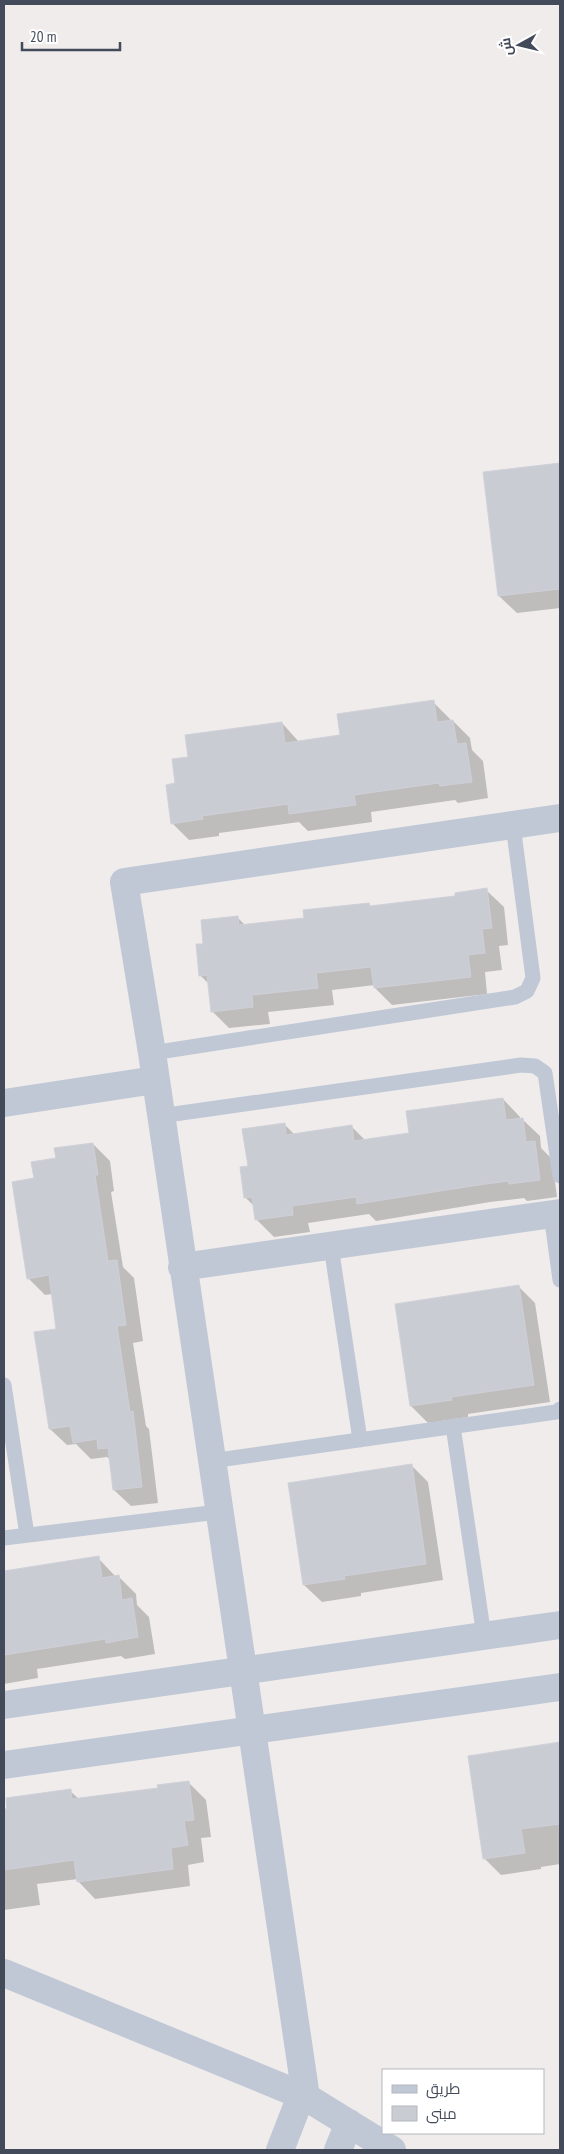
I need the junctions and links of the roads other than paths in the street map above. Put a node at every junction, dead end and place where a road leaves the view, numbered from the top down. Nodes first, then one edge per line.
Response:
1 (560, 818) edge
2 (513, 825) junction
3 (152, 1053) junction
4 (155, 1080) junction
5 (4, 1103) edge
6 (160, 1116) junction
7 (560, 1176) edge
8 (555, 1213) edge
9 (331, 1246) junction
10 (182, 1267) junction
11 (560, 1280) edge
12 (4, 1385) edge
13 (560, 1409) edge
14 (453, 1426) junction
15 (360, 1440) junction
16 (211, 1461) junction
17 (218, 1512) junction
18 (27, 1535) junction
19 (4, 1538) edge
20 (560, 1625) edge
21 (484, 1636) junction
22 (241, 1670) junction
23 (560, 1687) edge
24 (4, 1705) edge
25 (251, 1730) junction
26 (4, 1765) edge
27 (4, 1973) edge
28 (303, 2096) junction
29 (349, 2123) junction
30 (280, 2150) edge
31 (338, 2150) edge
32 (392, 2150) edge

1 - 2 street
2 - 3 lane
2 - 3 street
3 - 4 street
4 - 5 street
4 - 6 street
6 - 7 lane
6 - 10 street
8 - 9 street
8 - 11 lane
9 - 10 street
9 - 15 lane
10 - 16 street
12 - 18 lane
13 - 14 lane
14 - 15 lane
14 - 21 lane
15 - 16 lane
16 - 17 street
17 - 18 lane
17 - 22 street
18 - 19 lane
20 - 21 street
21 - 22 street
22 - 24 street
22 - 25 street
23 - 25 street
25 - 26 street
25 - 28 street
27 - 28 street
28 - 29 street
28 - 30 street
29 - 31 street
29 - 32 street

